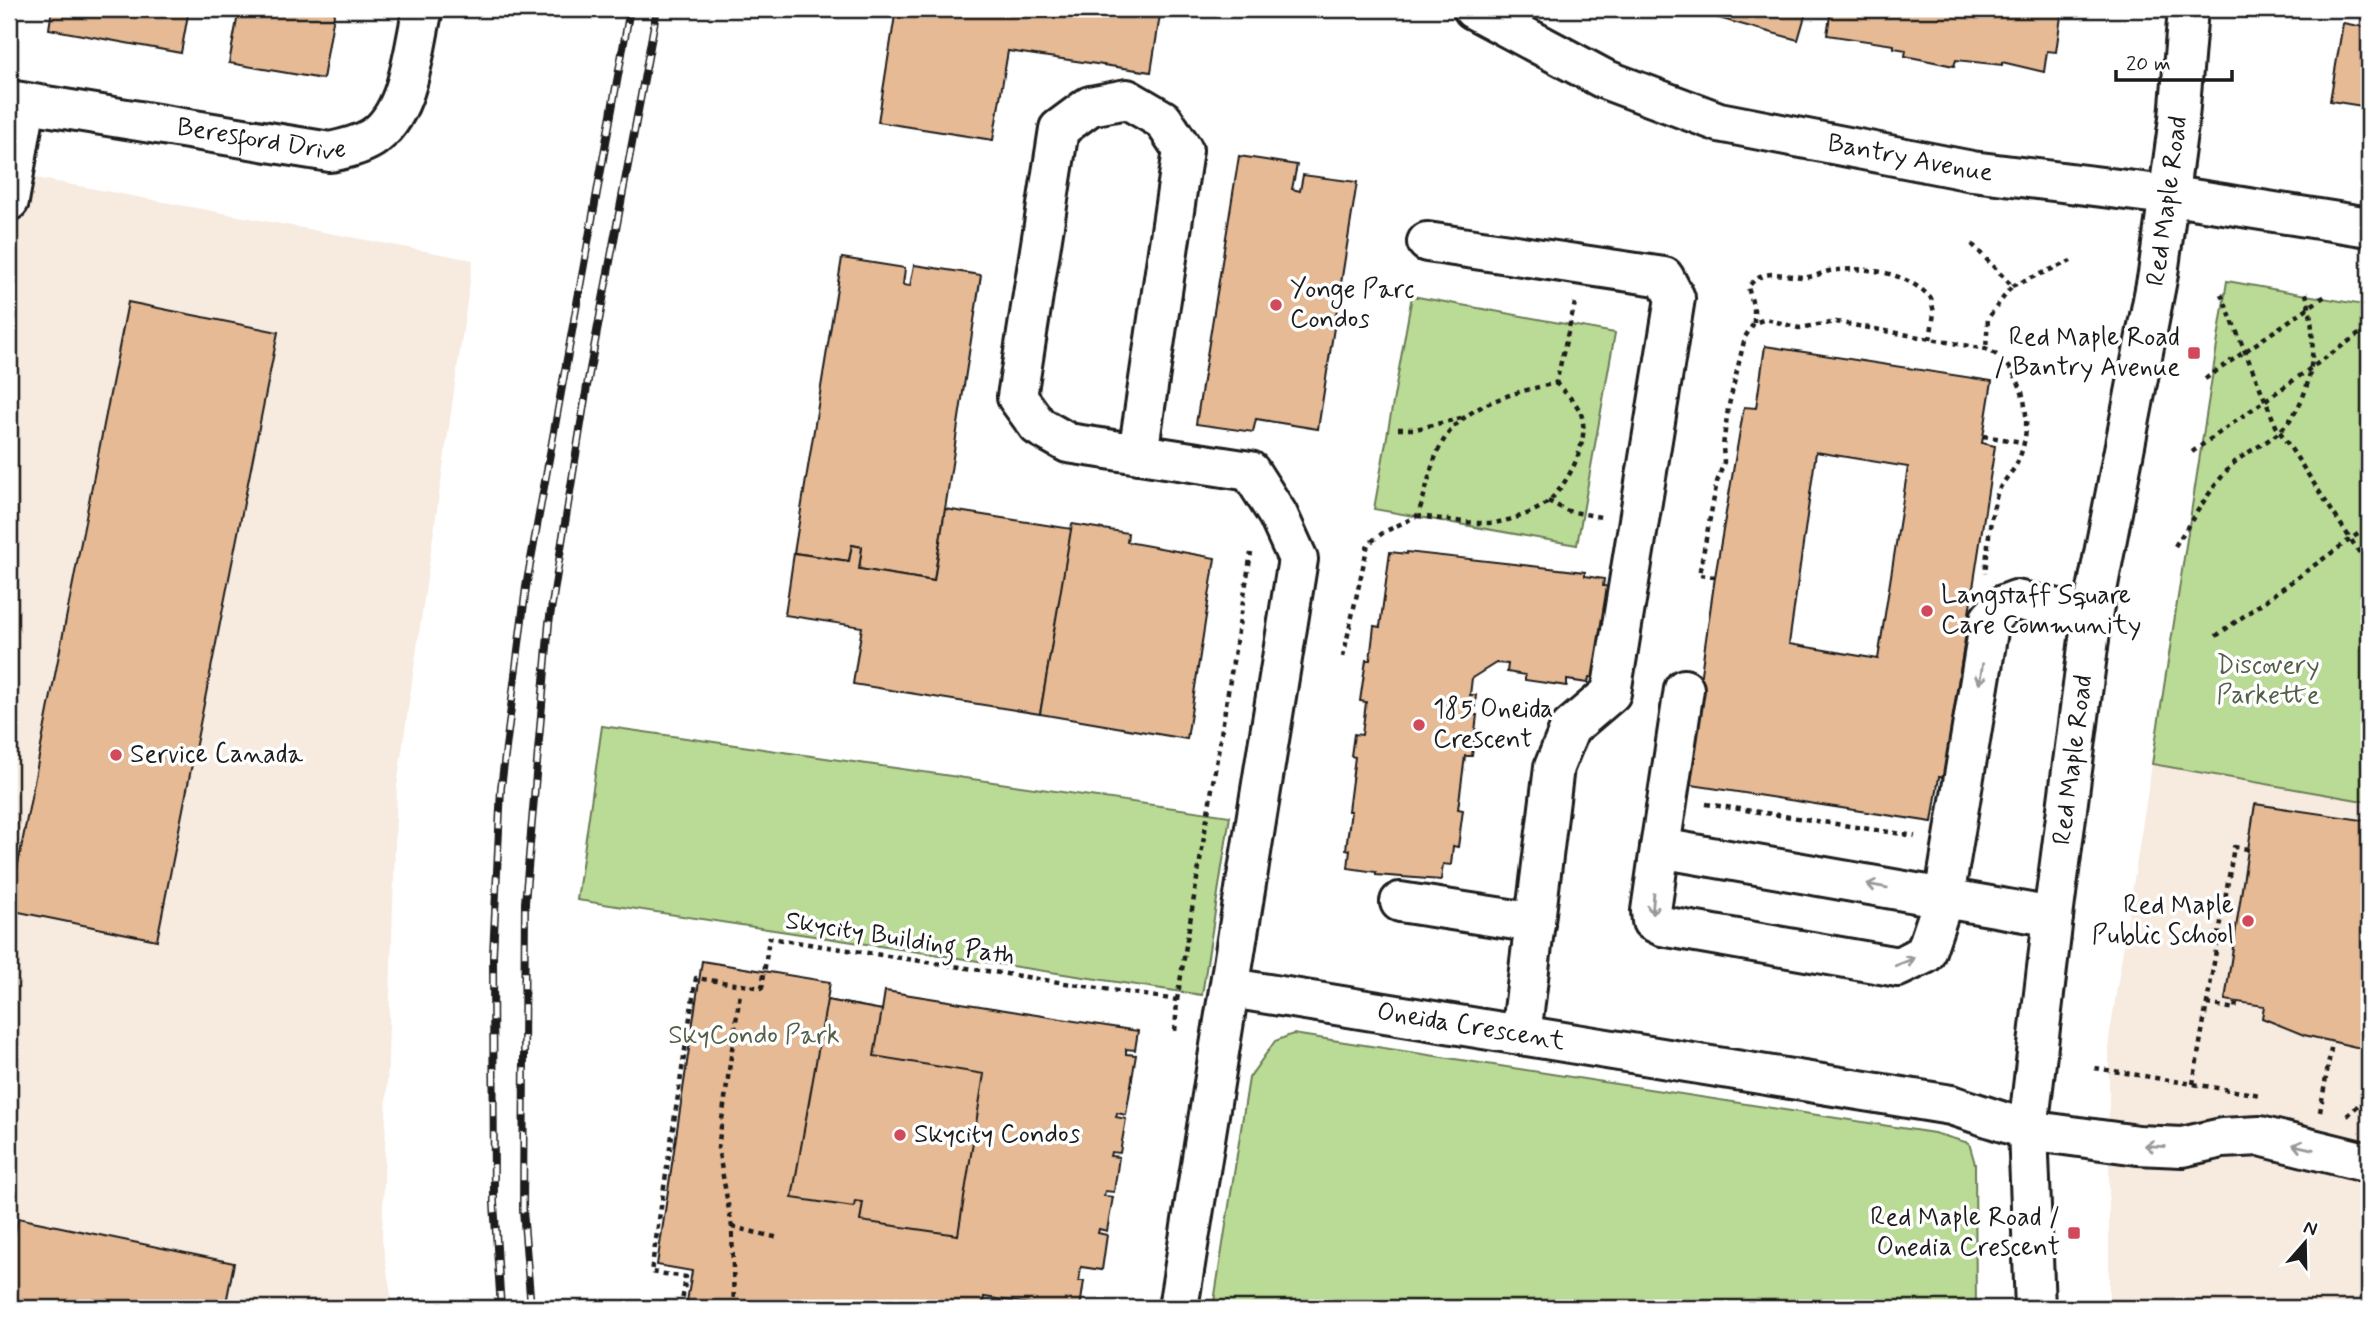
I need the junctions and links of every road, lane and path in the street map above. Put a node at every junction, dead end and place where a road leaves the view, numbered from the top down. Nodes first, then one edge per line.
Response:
1 (422, 9) edge
2 (1473, 9) edge
3 (2188, 9) edge
4 (17, 102) edge
5 (2167, 195) junction
6 (9, 201) edge
7 (2369, 227) edge
8 (1427, 242) dead end
9 (1972, 244) dead end
10 (2071, 261) dead end
11 (1583, 265) junction
12 (2012, 286) junction
13 (2305, 290) dead end
14 (2221, 294) dead end
15 (2328, 294) dead end
16 (2310, 309) junction
17 (1754, 323) junction
18 (2369, 327) edge
19 (1930, 340) junction
20 (1986, 349) junction
21 (2245, 351) junction
22 (2311, 370) junction
23 (2205, 379) dead end
24 (1556, 383) junction
25 (2265, 400) junction
26 (1465, 417) junction
27 (1398, 429) dead end
28 (2280, 432) junction
29 (1983, 436) dead end
30 (2023, 442) junction
31 (2192, 452) dead end
32 (1138, 454) junction
33 (1261, 490) junction
34 (1548, 501) junction
35 (1417, 516) junction
36 (1638, 524) junction
37 (2369, 526) edge
38 (2351, 538) junction
39 (2175, 546) dead end
40 (2369, 567) edge
41 (1984, 575) dead end
42 (1715, 578) dead end
43 (2092, 617) junction
44 (2216, 636) dead end
45 (1343, 657) dead end
46 (1684, 689) dead end
47 (1667, 797) junction
48 (1926, 838) dead end
49 (1660, 848) junction
50 (2248, 849) dead end
51 (1944, 898) junction
52 (1400, 902) dead end
53 (2053, 917) junction
54 (1535, 923) junction
55 (1231, 988) junction
56 (740, 993) dead end
57 (1177, 1000) junction
58 (2236, 1002) dead end
59 (2207, 1004) junction
60 (1175, 1033) dead end
61 (1521, 1035) junction
62 (2332, 1043) dead end
63 (2095, 1068) dead end
64 (2193, 1084) junction
65 (2369, 1095) edge
66 (2270, 1096) dead end
67 (2311, 1113) dead end
68 (2339, 1122) dead end
69 (2028, 1130) junction
70 (2369, 1163) edge
71 (732, 1227) junction
72 (779, 1238) dead end
73 (681, 1308) edge
74 (734, 1308) edge
75 (1178, 1308) edge
76 (2035, 1308) edge

1 - 4 street, Beresford Drive
2 - 5 street, Bantry Avenue
3 - 5 street, Red Maple Road
4 - 6 street
5 - 7 street, Bantry Avenue
5 - 43 street, Red Maple Road
8 - 11 street
9 - 12 path
10 - 12 path
11 - 24 path
11 - 36 street
12 - 20 path
13 - 16 path
14 - 21 path
15 - 16 path
16 - 21 path
16 - 22 path
17 - 19 path
17 - 19 path
17 - 42 path
18 - 22 path
19 - 20 path
20 - 30 path
21 - 23 path
21 - 25 path
22 - 25 path
22 - 28 path
24 - 26 path
24 - 34 path
25 - 28 path
25 - 31 path
26 - 27 path
26 - 35 path
28 - 38 path
28 - 39 path
29 - 30 path
30 - 41 path
32 - 32 street
32 - 33 street
33 - 55 street
33 - 57 path
34 - 35 path
34 - 36 path
35 - 45 path
36 - 54 street
37 - 38 path
38 - 40 path
38 - 44 path
43 -> 51 street
43 - 53 street, Red Maple Road
46 - 47 street
47 - 48 path
47 - 49 street
51 -> 49 street
49 -> 51 street
50 - 59 path
51 - 53 street
52 - 54 street
53 - 69 street, Red Maple Road
54 - 61 street
55 - 61 street, Oneida Crescent
55 - 75 street
56 - 71 path
57 - 60 path
57 - 73 path, Skycity Building Path
58 - 59 path
59 - 64 path
61 - 69 street, Oneida Crescent
62 - 67 path
63 - 64 path
64 - 66 path
65 - 68 path
70 -> 69 street, Oneida Crescent
69 - 76 street, Red Maple Road
71 - 72 path
71 - 74 path

